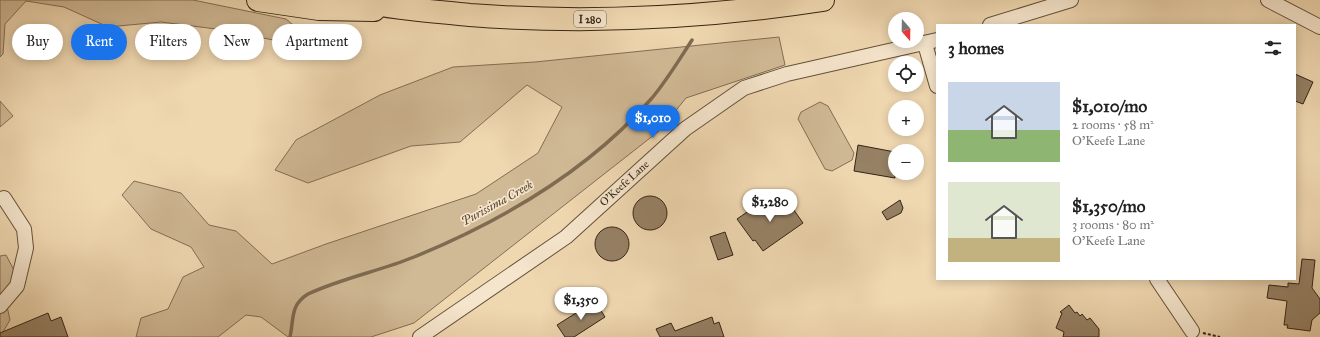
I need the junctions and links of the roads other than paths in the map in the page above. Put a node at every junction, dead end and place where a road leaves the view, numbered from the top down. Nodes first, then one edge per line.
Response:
1 (258, 0) edge
2 (357, 0) edge
3 (823, 0) edge
4 (1071, 0) edge
5 (1268, 0) edge
6 (405, 9) junction
7 (993, 24) edge
8 (1320, 27) edge
9 (931, 42) edge
10 (936, 79) edge
11 (4, 198) dead end
12 (1158, 280) edge
13 (0, 306) edge
14 (1192, 331) road end
15 (420, 337) edge

1 - 6 highway
2 - 6 highway, I 280
3 - 6 highway, I 280
4 - 7 street
5 - 8 street
9 - 10 street
9 - 15 street, O'Keefe Lane
11 - 13 street
12 - 14 street

